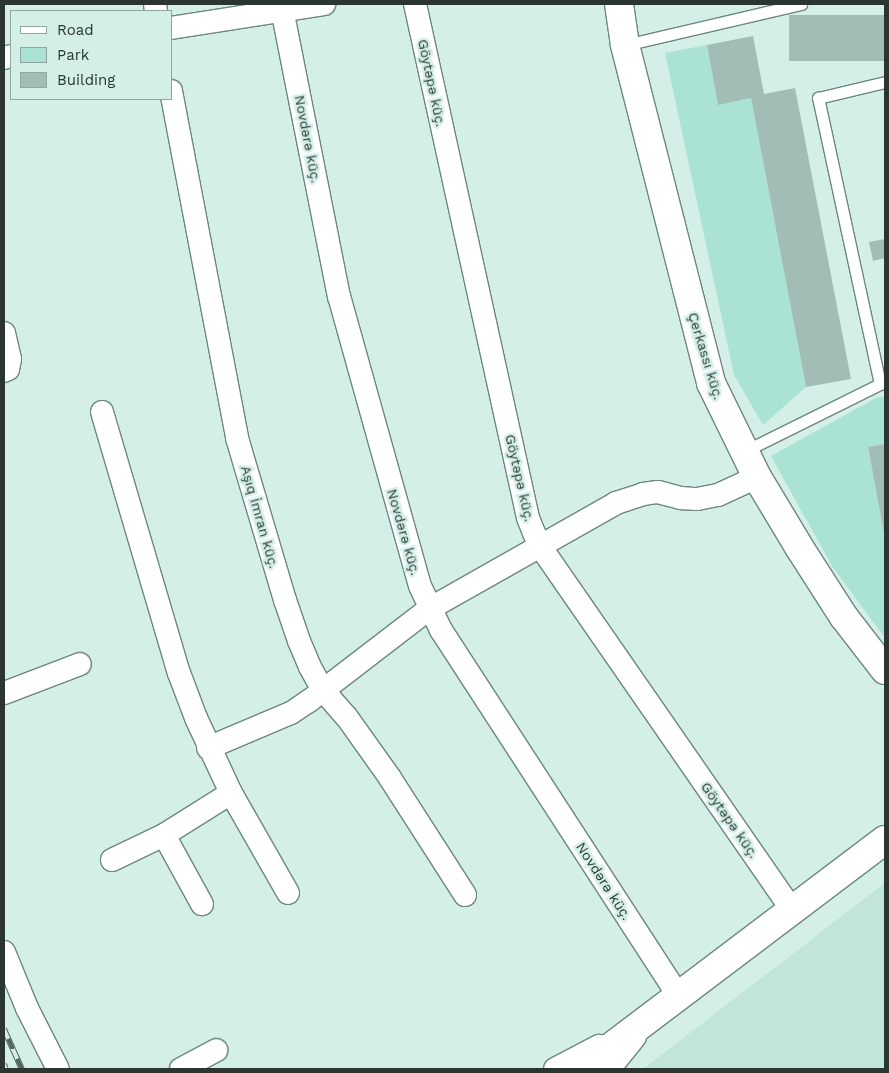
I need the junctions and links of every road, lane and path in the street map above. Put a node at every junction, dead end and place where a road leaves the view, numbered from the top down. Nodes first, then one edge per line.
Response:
1 (324, 4) edge
2 (415, 4) edge
3 (619, 4) edge
4 (801, 4) edge
5 (282, 7) edge
6 (172, 28) edge
7 (625, 45) junction
8 (885, 82) edge
9 (172, 96) edge
10 (4, 333) edge
11 (4, 372) edge
12 (883, 384) edge
13 (102, 412) dead end
14 (743, 452) junction
15 (757, 477) junction
16 (540, 546) junction
17 (429, 609) junction
18 (80, 664) dead end
19 (885, 670) edge
20 (324, 690) junction
21 (4, 693) edge
22 (208, 748) junction
23 (232, 793) junction
24 (164, 835) junction
25 (885, 840) edge
26 (112, 860) dead end
27 (288, 893) dead end
28 (465, 896) dead end
29 (202, 904) dead end
30 (793, 912) junction
31 (4, 952) edge
32 (679, 997) junction
33 (647, 1022) junction
34 (216, 1050) dead end
35 (58, 1069) edge
36 (181, 1069) edge
37 (555, 1069) edge
38 (582, 1069) edge
39 (609, 1069) edge

1 - 5 street
2 - 16 street, Göytəpə küç.
3 - 7 street, Çerkassı küç.
4 - 7 lane
5 - 6 street
5 - 17 street, Novdərə küç.
7 - 14 street, Çerkassı küç.
8 - 12 lane
9 - 20 street, Aşıq İmran küç.
10 - 11 street
12 - 14 lane
13 - 22 street
14 - 15 street, Çerkassı küç.
15 - 16 street
15 - 19 street, Çerkassı küç.
16 - 17 street
16 - 30 street, Göytəpə küç.
17 - 20 street
17 - 32 street, Novdərə küç.
18 - 21 street
20 - 22 street
20 - 28 street, Aşıq İmran küç.
22 - 23 street
23 - 24 street
23 - 27 street
24 - 26 street
24 - 29 street
25 - 30 street
30 - 32 street
31 - 35 street
32 - 33 street
33 - 37 street
33 - 38 street
33 - 39 street
34 - 36 street

